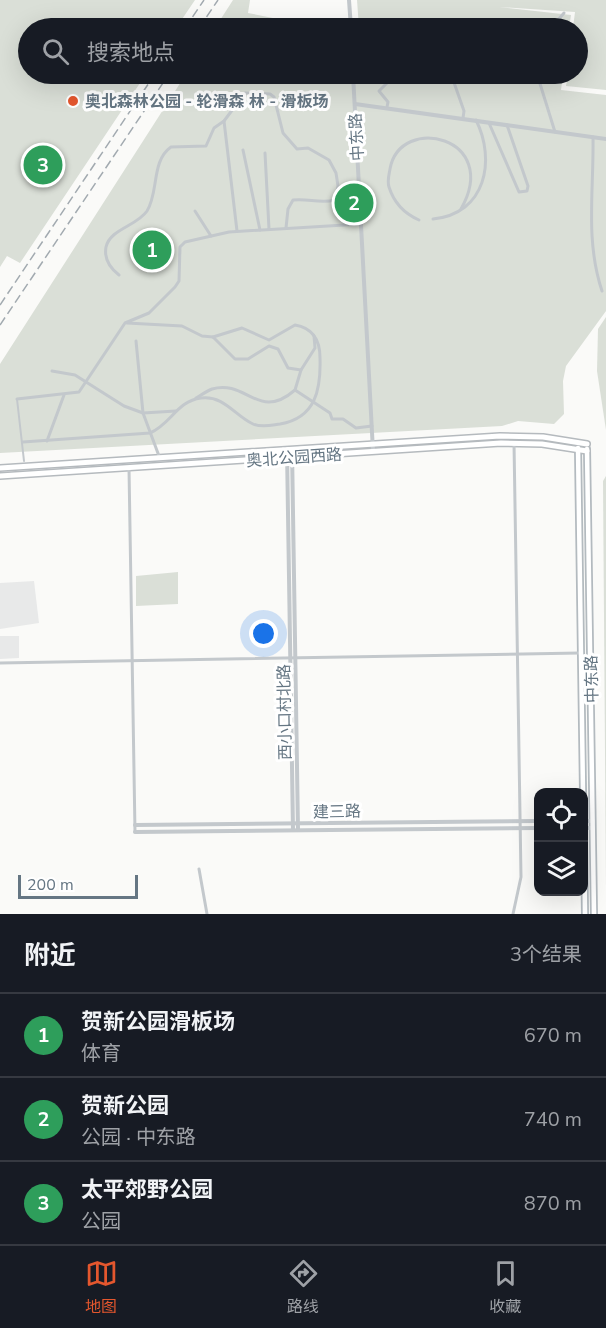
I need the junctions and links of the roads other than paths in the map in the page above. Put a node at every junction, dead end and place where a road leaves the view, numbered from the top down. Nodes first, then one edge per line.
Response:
1 (349, 0) edge
2 (564, 13) dead end
3 (350, 18) edge
4 (560, 18) edge
5 (354, 84) edge
6 (386, 84) edge
7 (455, 84) edge
8 (540, 84) edge
9 (355, 104) junction
10 (387, 107) junction
11 (463, 118) junction
12 (476, 120) junction
13 (224, 121) junction
14 (489, 123) junction
15 (507, 125) junction
16 (555, 132) junction
17 (592, 137) junction
18 (606, 139) edge
19 (243, 150) dead end
20 (265, 153) dead end
21 (460, 209) junction
22 (195, 211) dead end
23 (434, 219) dead end
24 (419, 220) dead end
25 (361, 225) junction
26 (286, 228) junction
27 (269, 229) junction
28 (260, 230) junction
29 (237, 231) junction
30 (211, 236) junction
31 (118, 275) dead end
32 (602, 291) dead end
33 (125, 323) junction
34 (314, 334) junction
35 (213, 337) junction
36 (136, 340) dead end
37 (301, 370) junction
38 (52, 371) dead end
39 (87, 381) junction
40 (295, 390) junction
41 (64, 395) junction
42 (17, 399) joint
43 (186, 402) junction
44 (315, 403) junction
45 (176, 411) junction
46 (143, 412) junction
47 (372, 426) junction
48 (150, 433) junction
49 (514, 436) junction
50 (47, 441) junction
51 (23, 442) junction
52 (578, 442) junction
53 (514, 443) junction
54 (587, 444) joint
55 (373, 448) junction
56 (578, 449) junction
57 (290, 450) junction
58 (587, 451) junction
59 (290, 457) junction
60 (160, 458) junction
61 (24, 461) dead end
62 (0, 468) edge
63 (129, 468) junction
64 (0, 476) edge
65 (581, 653) junction
66 (517, 654) junction
67 (293, 658) junction
68 (132, 660) junction
69 (0, 663) edge
70 (583, 788) edge
71 (520, 821) junction
72 (534, 821) edge
73 (588, 821) edge
74 (592, 821) junction
75 (296, 824) junction
76 (135, 825) junction
77 (520, 828) junction
78 (534, 828) edge
79 (593, 828) junction
80 (588, 829) edge
81 (296, 830) junction
82 (135, 832) joint
83 (584, 842) edge
84 (199, 869) dead end
85 (207, 914) edge
86 (513, 914) edge
87 (585, 914) edge
88 (594, 914) edge

1 - 3 street
2 - 4 street
5 - 9 street, 中东路
6 - 10 street
7 - 11 street
8 - 16 street
9 - 10 street
9 - 25 street, 中东路
10 - 11 street
11 - 12 street
12 - 14 street
12 - 21 street
13 - 26 street
13 - 29 street
13 - 31 street
14 - 15 street
14 - 15 street
15 - 16 street
16 - 17 street
17 - 18 street
17 - 32 street
19 - 28 street
20 - 27 street
21 - 23 street
21 - 24 street
22 - 30 street
25 - 26 street
25 - 47 street, 中东路
26 - 27 street
27 - 28 street
28 - 29 street
29 - 30 street
30 - 33 street
33 - 35 street
33 - 39 street
34 - 35 street
34 - 37 street
34 - 44 street
35 - 37 street
36 - 46 street
37 - 40 street
38 - 39 street
39 - 41 street
39 - 46 street
40 - 43 street
40 - 44 street
41 - 42 street
41 - 50 street
42 - 51 street
43 - 44 street
43 - 45 street
44 - 47 street
45 - 46 street
45 - 48 street
46 - 48 street
47 - 55 street, 中东路
48 - 50 street
48 - 60 street
49 - 52 main road, 奥北公园西路
49 - 53 street
49 - 55 main road, 奥北公园西路
50 - 51 street
51 - 61 street
52 - 54 main road, 奥北公园西路
52 - 56 main road, 中东路
53 - 55 main road, 奥北公园西路
53 - 56 main road, 奥北公园西路
53 - 66 street
54 - 58 main road, 中东路
55 - 57 main road, 奥北公园西路
55 - 59 main road, 奥北公园西路
56 - 58 main road, 奥北公园西路
56 - 65 main road, 中东路
57 - 59 street, 西小口村北路
57 - 60 main road, 奥北公园西路
58 - 74 main road, 中东路
59 - 63 main road, 奥北公园西路
59 - 67 street, 西小口村北路
60 - 62 main road, 奥北公园西路
63 - 64 main road, 奥北公园西路
63 - 68 street
65 - 66 street
65 - 70 main road, 中东路
66 - 67 street
66 - 71 street
67 - 68 street
67 - 75 street, 西小口村北路
68 - 69 street
68 - 76 street
71 - 72 street, 建三路
71 - 75 street, 建三路
71 - 77 street
73 - 74 street
74 - 79 main road, 中东路
75 - 76 street, 建三路
75 - 81 street, 西小口村北路
76 - 82 street
77 - 78 street, 建三路
77 - 81 street, 建三路
77 - 86 street
79 - 80 street
79 - 88 main road, 中东路
81 - 82 street, 建三路
83 - 87 main road
84 - 85 street

